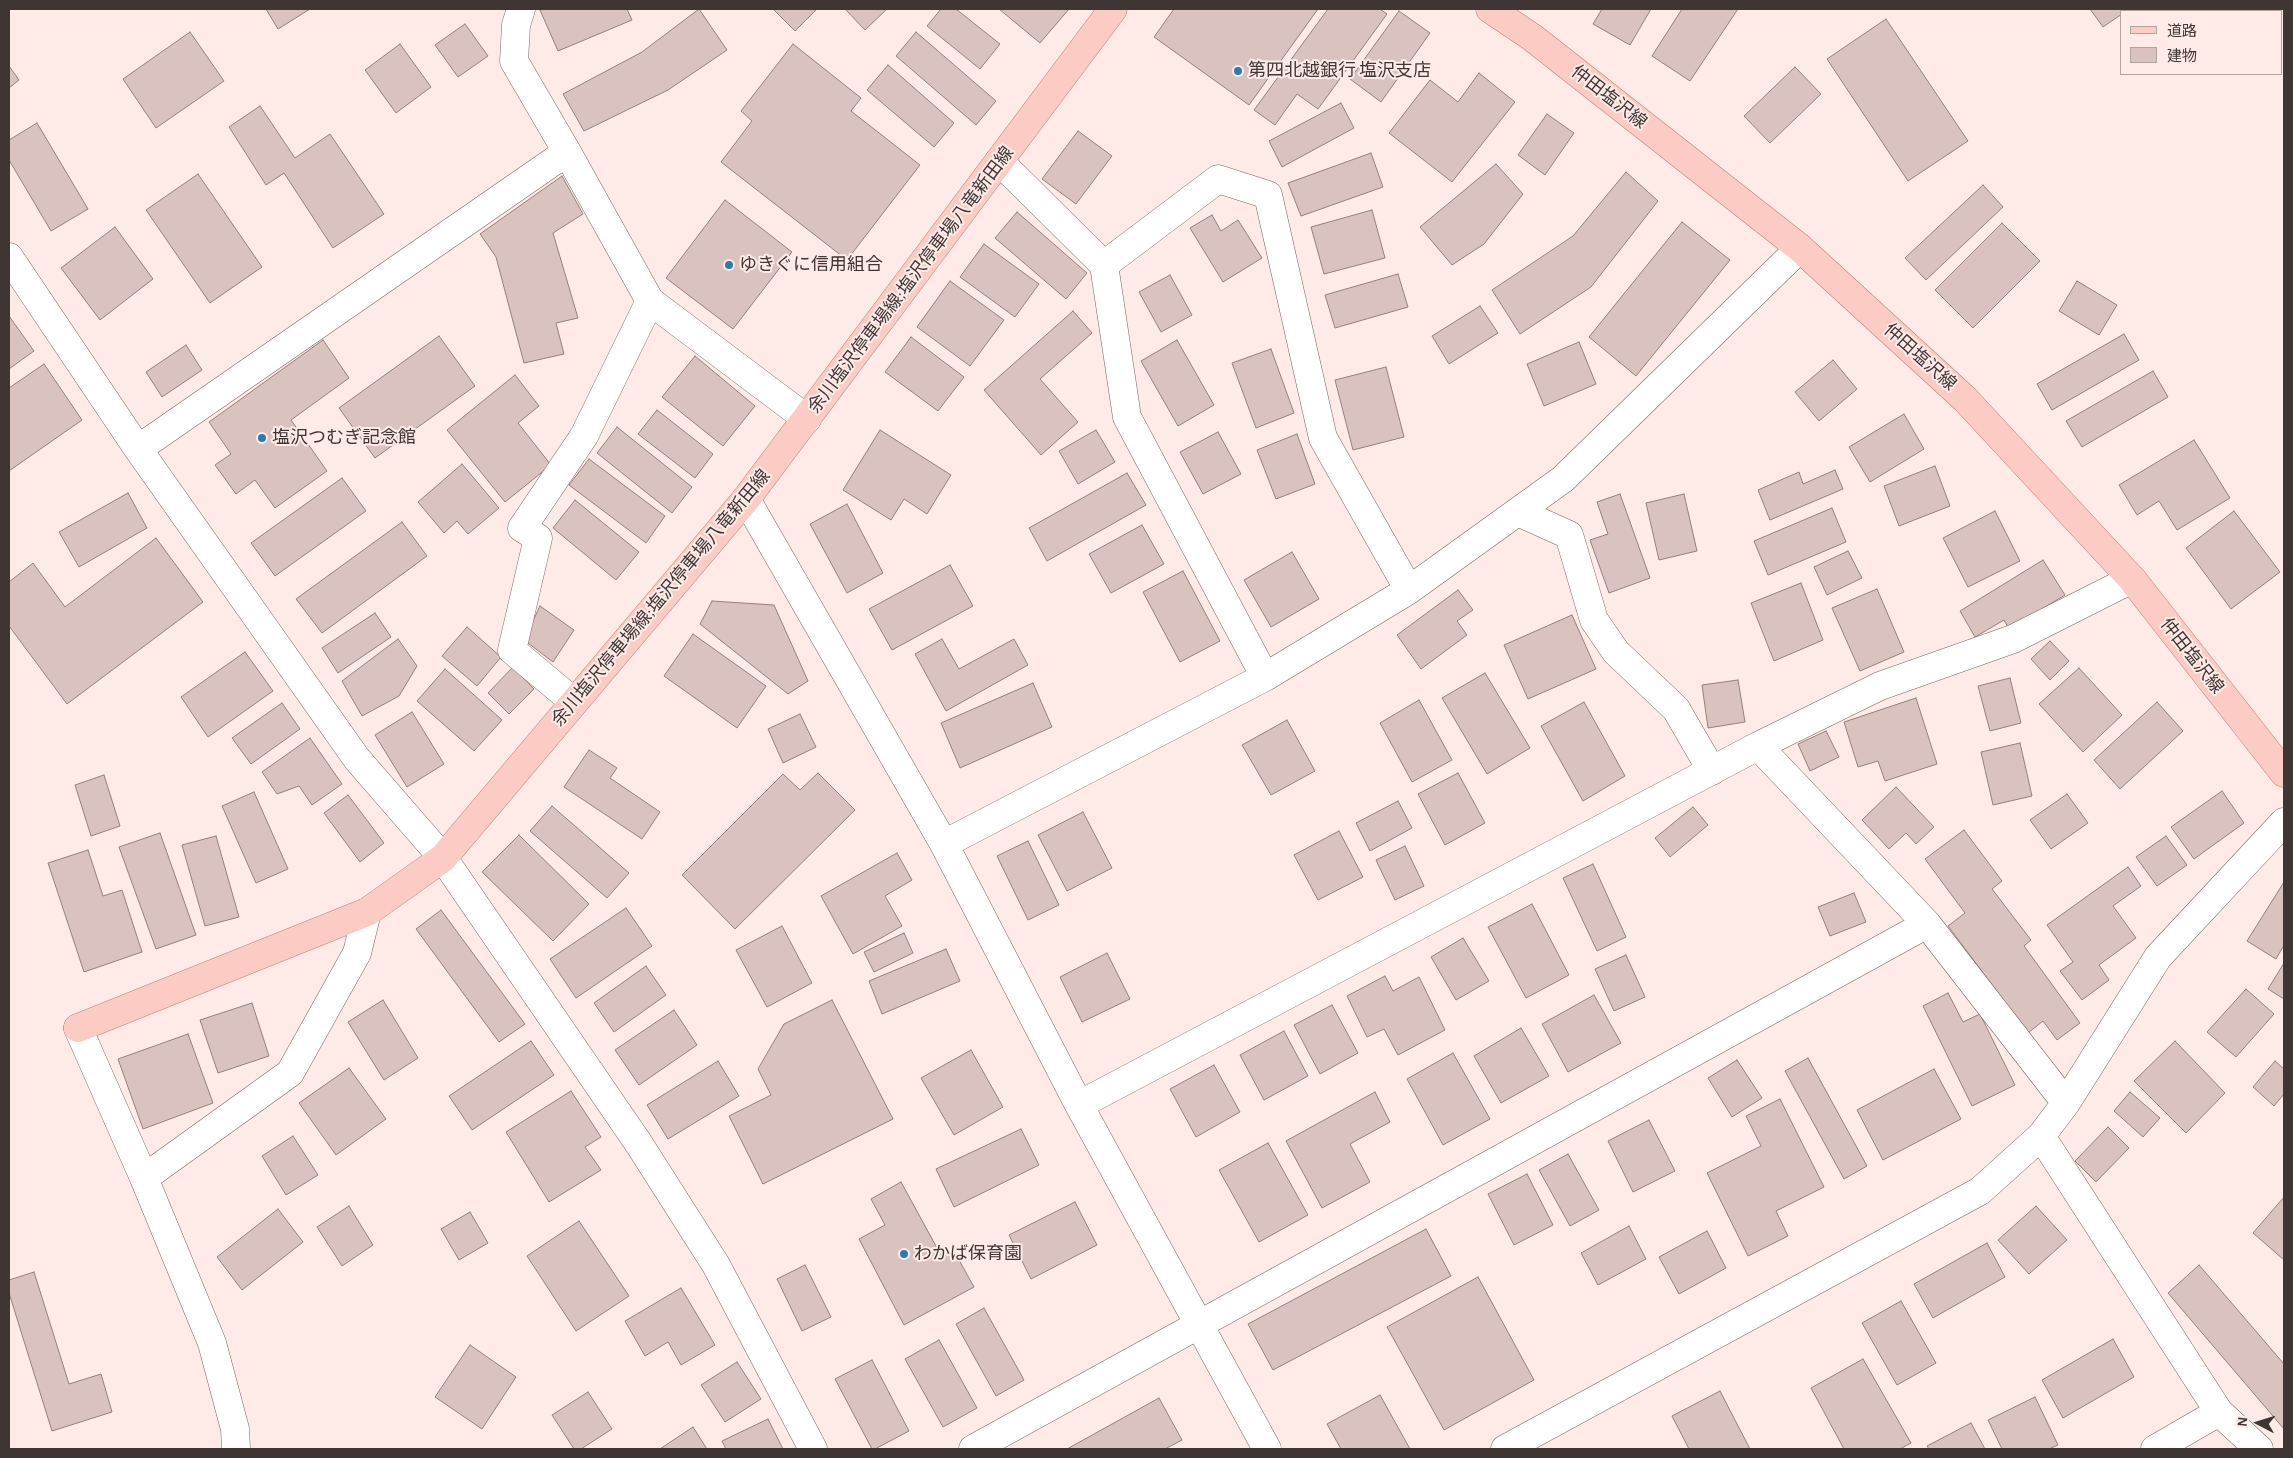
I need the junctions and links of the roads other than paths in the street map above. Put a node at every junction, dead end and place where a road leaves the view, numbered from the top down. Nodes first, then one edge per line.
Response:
1 (520, 9) edge
2 (1113, 9) edge
3 (1490, 9) edge
4 (567, 152) junction
5 (999, 161) junction
6 (1800, 248) junction
7 (1104, 265) junction
8 (12, 271) edge
9 (650, 301) junction
10 (807, 419) junction
11 (138, 449) junction
12 (746, 499) junction
13 (1518, 512) junction
14 (2132, 578) junction
15 (1409, 590) junction
16 (1264, 677) junction
17 (574, 702) junction
18 (1758, 746) junction
19 (1712, 771) junction
20 (2284, 772) edge
21 (2284, 822) edge
22 (944, 844) junction
23 (443, 858) junction
24 (367, 912) junction
25 (1927, 924) junction
26 (78, 1028) joint
27 (2066, 1103) junction
28 (1079, 1105) junction
29 (2041, 1136) junction
30 (144, 1178) junction
31 (1199, 1327) junction
32 (2219, 1412) junction
33 (236, 1449) edge
34 (813, 1449) edge
35 (973, 1449) edge
36 (1267, 1449) edge
37 (1505, 1449) edge
38 (2155, 1449) edge
39 (2259, 1449) edge

1 - 4 street
2 - 5 main road, 余川塩沢停車場線;塩沢停車場八竜新田線
3 - 6 main road, 仲田塩沢線
4 - 9 street
4 - 11 street
5 - 7 street
5 - 10 main road, 余川塩沢停車場線;塩沢停車場八竜新田線
6 - 13 street
6 - 14 main road, 仲田塩沢線
7 - 15 street
7 - 16 street
8 - 11 street
9 - 10 street
9 - 17 street
10 - 12 main road, 余川塩沢停車場線;塩沢停車場八竜新田線
11 - 23 street
12 - 17 main road, 余川塩沢停車場線;塩沢停車場八竜新田線
12 - 22 street
13 - 15 street
13 - 19 street
14 - 18 street
14 - 20 main road, 仲田塩沢線
15 - 16 street
16 - 22 street
17 - 23 main road, 余川塩沢停車場線;塩沢停車場八竜新田線
18 - 19 street
18 - 25 street
19 - 28 street
21 - 27 street
22 - 28 street
23 - 24 main road, 余川塩沢停車場線;塩沢停車場八竜新田線
23 - 34 street
24 - 26 main road, 余川塩沢停車場線;塩沢停車場八竜新田線
24 - 30 street
25 - 27 street
25 - 31 street
26 - 30 street
27 - 29 street
28 - 31 street
29 - 32 street
29 - 37 street
30 - 33 street
31 - 35 street
31 - 36 street
32 - 38 street
32 - 39 street

